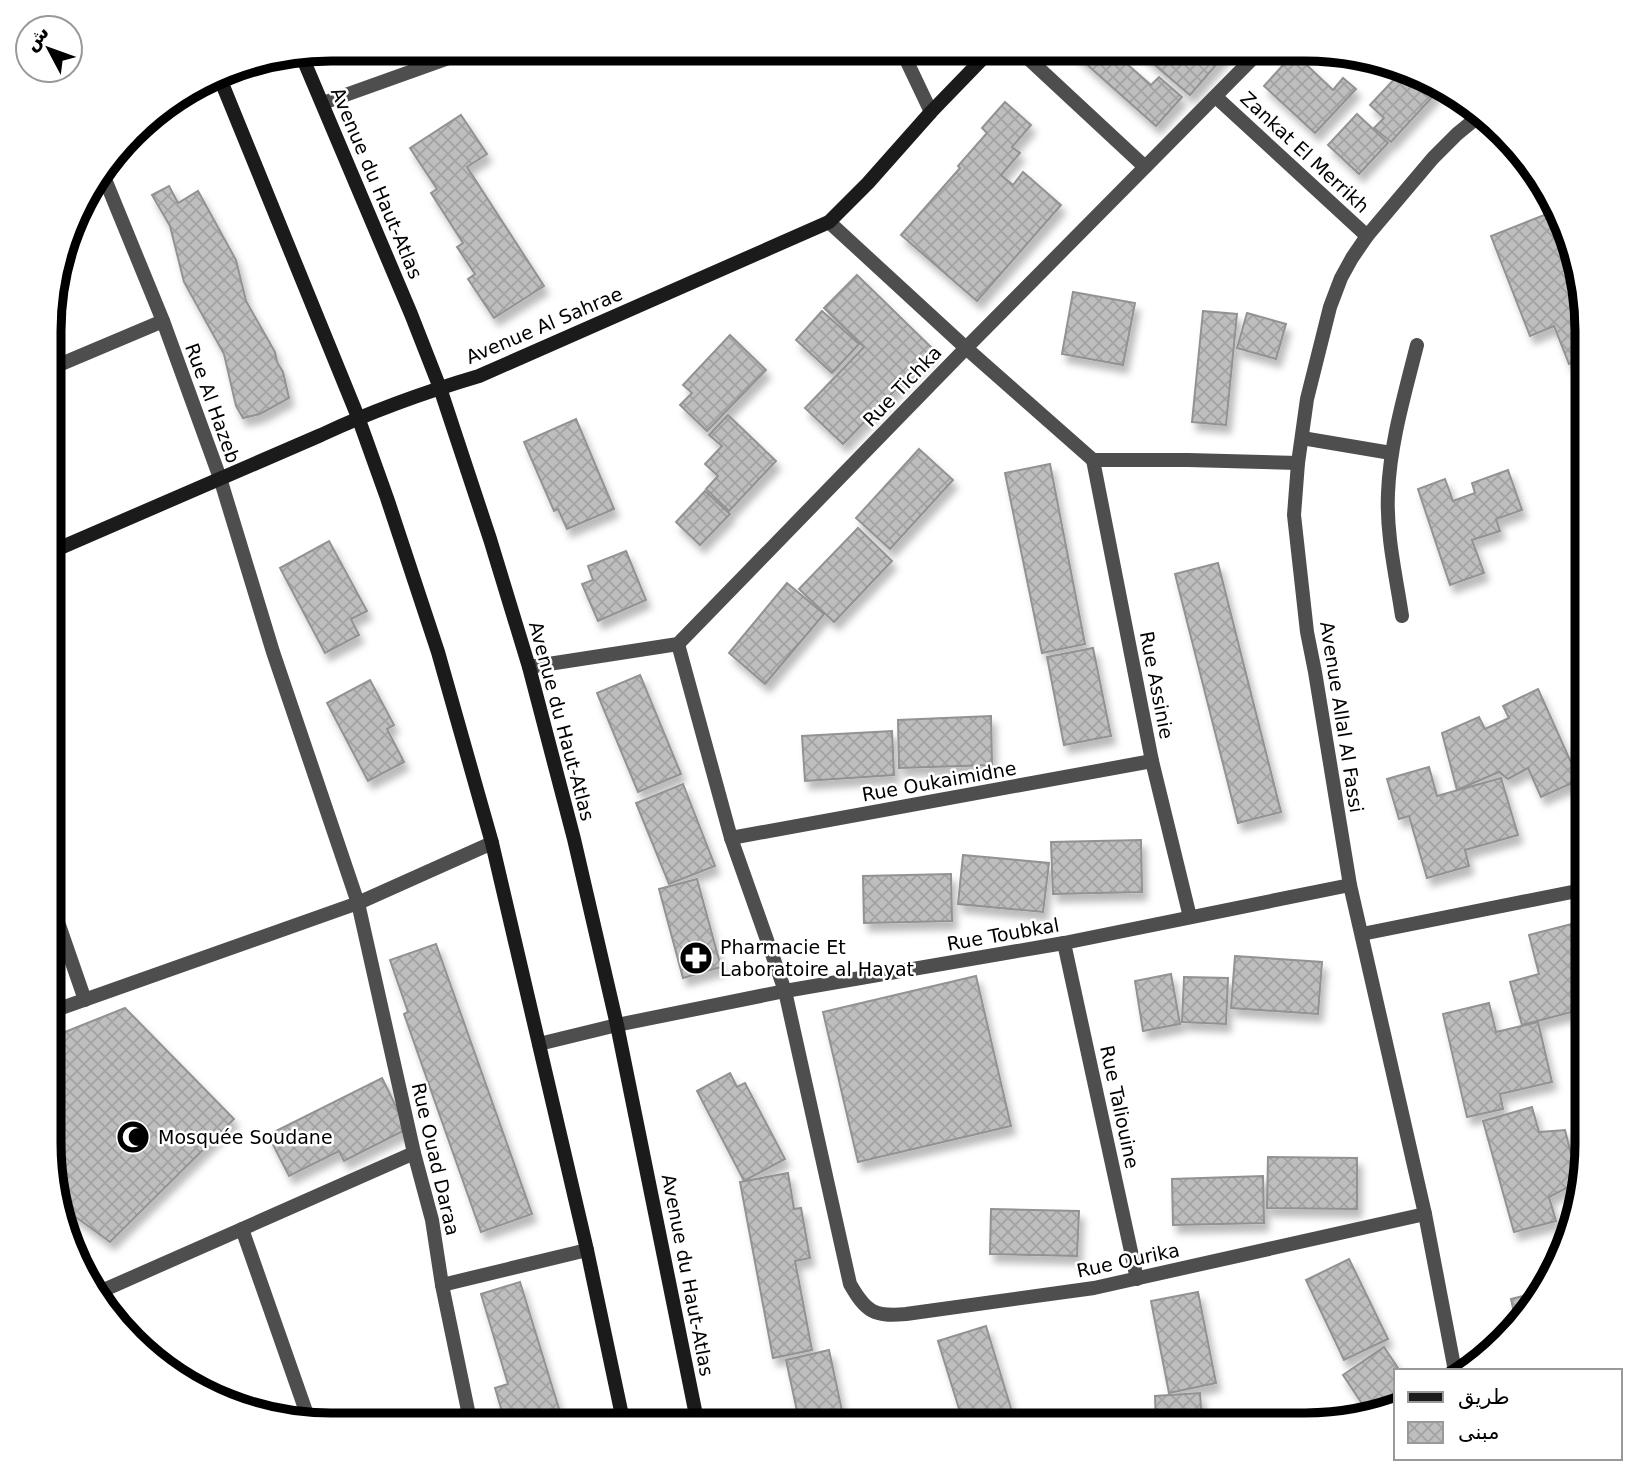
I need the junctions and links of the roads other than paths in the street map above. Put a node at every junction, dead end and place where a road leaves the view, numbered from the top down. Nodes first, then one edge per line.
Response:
1 (431, 61) edge
2 (907, 61) edge
3 (980, 61) edge
4 (1030, 61) edge
5 (1250, 61) edge
6 (306, 63) edge
7 (222, 84) edge
8 (1216, 97) junction
9 (323, 103) junction
10 (931, 112) junction
11 (1473, 121) edge
12 (1145, 167) junction
13 (106, 182) edge
14 (829, 222) junction
15 (1367, 236) junction
16 (163, 321) junction
17 (1417, 345) dead end
18 (966, 348) junction
19 (61, 364) edge
20 (440, 387) junction
21 (358, 417) junction
22 (1302, 438) junction
23 (1391, 453) junction
24 (1093, 460) junction
25 (1298, 463) junction
26 (220, 478) junction
27 (61, 548) edge
28 (1402, 616) dead end
29 (678, 644) junction
30 (529, 667) junction
31 (1153, 761) junction
32 (732, 838) junction
33 (492, 843) junction
34 (1350, 886) junction
35 (1575, 891) edge
36 (358, 903) junction
37 (1189, 917) junction
38 (61, 931) edge
39 (1362, 934) junction
40 (1064, 943) junction
41 (785, 991) junction
42 (85, 1000) junction
43 (61, 1008) edge
44 (617, 1025) junction
45 (539, 1044) junction
46 (414, 1153) junction
47 (1425, 1214) junction
48 (242, 1229) junction
49 (587, 1250) junction
50 (1137, 1279) junction
51 (442, 1285) junction
52 (105, 1290) edge
53 (1454, 1367) edge
54 (306, 1411) edge
55 (469, 1413) edge
56 (621, 1413) edge
57 (696, 1413) edge

1 - 9 street
2 - 10 street
3 - 10 main road, Avenue Al Sahrae
4 - 12 street
5 - 8 street, Rue Tichka
6 - 9 main road, Avenue du Haut-Atlas
7 - 21 main road
8 - 12 street, Rue Tichka
8 - 15 street, Zankat El Merrikh
9 - 20 main road, Avenue du Haut-Atlas
10 - 14 main road, Avenue Al Sahrae
11 - 15 street, Avenue Allal Al Fassi
12 - 18 street, Rue Tichka
13 - 16 street, Rue Al Hazeb
14 - 18 street
14 - 20 main road, Avenue Al Sahrae
15 - 22 street, Avenue Allal Al Fassi
16 - 19 street
16 - 26 street, Rue Al Hazeb
17 - 23 street
18 - 24 street
18 - 29 street, Rue Tichka
20 - 21 main road, Avenue Al Sahrae
20 - 30 main road, Avenue du Haut-Atlas
21 - 26 main road, Avenue Al Sahrae
21 - 33 main road
22 - 23 street
22 - 25 street, Avenue Allal Al Fassi
23 - 28 street
24 - 25 street
24 - 31 street, Rue Assinie
25 - 34 street, Avenue Allal Al Fassi
26 - 27 main road, Avenue Al Sahrae
26 - 36 street, Rue Al Hazeb
29 - 30 street
29 - 32 street
30 - 44 main road, Avenue du Haut-Atlas
31 - 32 street, Rue Oukaimidne
31 - 37 street, Rue Assinie
32 - 41 street
33 - 36 street
33 - 45 main road
34 - 37 street, Rue Toubkal
34 - 39 street, Avenue Allal Al Fassi
35 - 39 street
36 - 42 street
36 - 46 street, Rue Ouad Daraa
37 - 40 street, Rue Toubkal
38 - 42 street
39 - 47 street, Avenue Allal Al Fassi
40 - 41 street, Rue Toubkal
40 - 50 street, Rue Taliouine
41 - 44 street, Rue Toubkal
41 - 50 street, Rue Ourika
42 - 43 street
44 - 45 street, Rue Toubkal
44 - 57 main road, Avenue du Haut-Atlas
45 - 49 main road
46 - 48 street
46 - 51 street, Rue Ouad Daraa
47 - 50 street, Rue Ourika
47 - 53 street, Avenue Allal Al Fassi
48 - 52 street
48 - 54 street
49 - 51 street
49 - 56 main road
51 - 55 street, Rue Ouad Daraa

